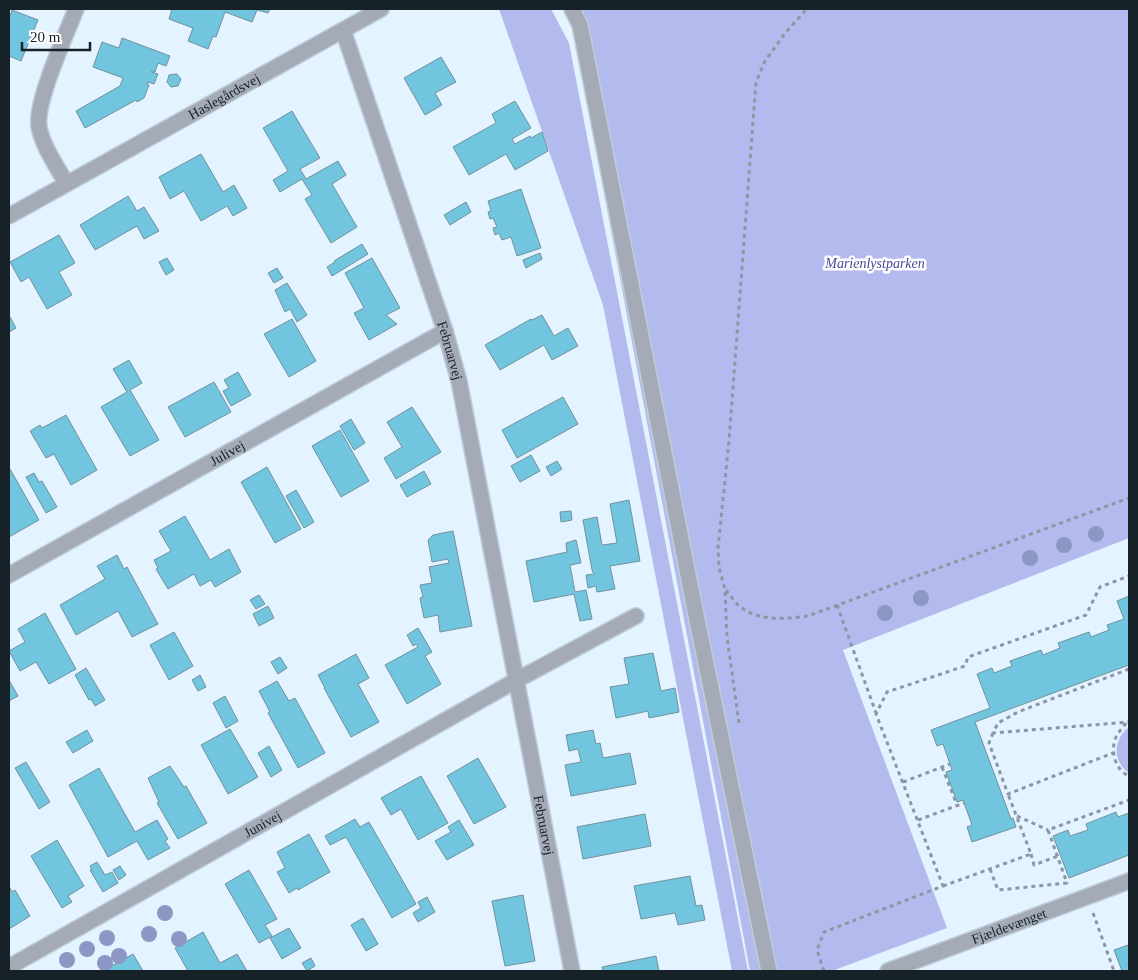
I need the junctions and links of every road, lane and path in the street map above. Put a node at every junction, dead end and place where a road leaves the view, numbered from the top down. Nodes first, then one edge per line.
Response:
1 (76, 9) edge
2 (381, 9) edge
3 (572, 9) edge
4 (586, 9) edge
5 (807, 9) edge
6 (580, 25) junction
7 (343, 30) junction
8 (66, 183) junction
9 (9, 216) edge
10 (445, 331) junction
11 (1129, 498) edge
12 (9, 575) edge
13 (1129, 576) edge
14 (726, 589) junction
15 (837, 605) junction
16 (636, 616) dead end
17 (1129, 669) edge
18 (515, 681) junction
19 (876, 714) junction
20 (1128, 722) edge
21 (740, 725) dead end
22 (993, 733) junction
23 (1113, 753) junction
24 (950, 764) dead end
25 (942, 767) junction
26 (1129, 776) edge
27 (903, 782) junction
28 (1008, 794) junction
29 (1129, 800) edge
30 (964, 803) dead end
31 (957, 805) junction
32 (1016, 816) junction
33 (918, 820) junction
34 (1048, 830) junction
35 (1031, 854) junction
36 (1058, 856) junction
37 (990, 869) junction
38 (1129, 881) edge
39 (943, 886) junction
40 (1086, 897) junction
41 (9, 967) edge
42 (572, 971) edge
43 (769, 971) edge
44 (824, 971) edge
45 (888, 971) edge
46 (1114, 971) edge

1 - 8 street
2 - 7 street, Haslegårdsvej
3 - 6 street
4 - 6 street
5 - 14 path
6 - 43 street
7 - 8 street, Haslegårdsvej
7 - 10 street, Februarvej
8 - 9 street, Haslegårdsvej
10 - 12 street, Julivej
10 - 18 street, Februarvej
11 - 15 path
13 - 19 path
14 - 15 path
14 - 21 path
15 - 19 path
16 - 18 street
17 - 22 path
18 - 41 street, Junivej
18 - 42 street, Februarvej
19 - 27 path
20 - 22 path
20 - 23 path
22 - 28 path
23 - 26 path
23 - 28 path
24 - 25 path
25 - 27 path
25 - 31 path
27 - 33 path
28 - 32 path
29 - 34 path
30 - 31 path
31 - 33 path
32 - 34 path
32 - 35 path
33 - 39 path
34 - 36 path
35 - 36 path
35 - 37 path
36 - 37 path
37 - 39 path
38 - 40 street, Fjældevænget
39 - 44 path
40 - 45 street, Fjældevænget
40 - 46 path

